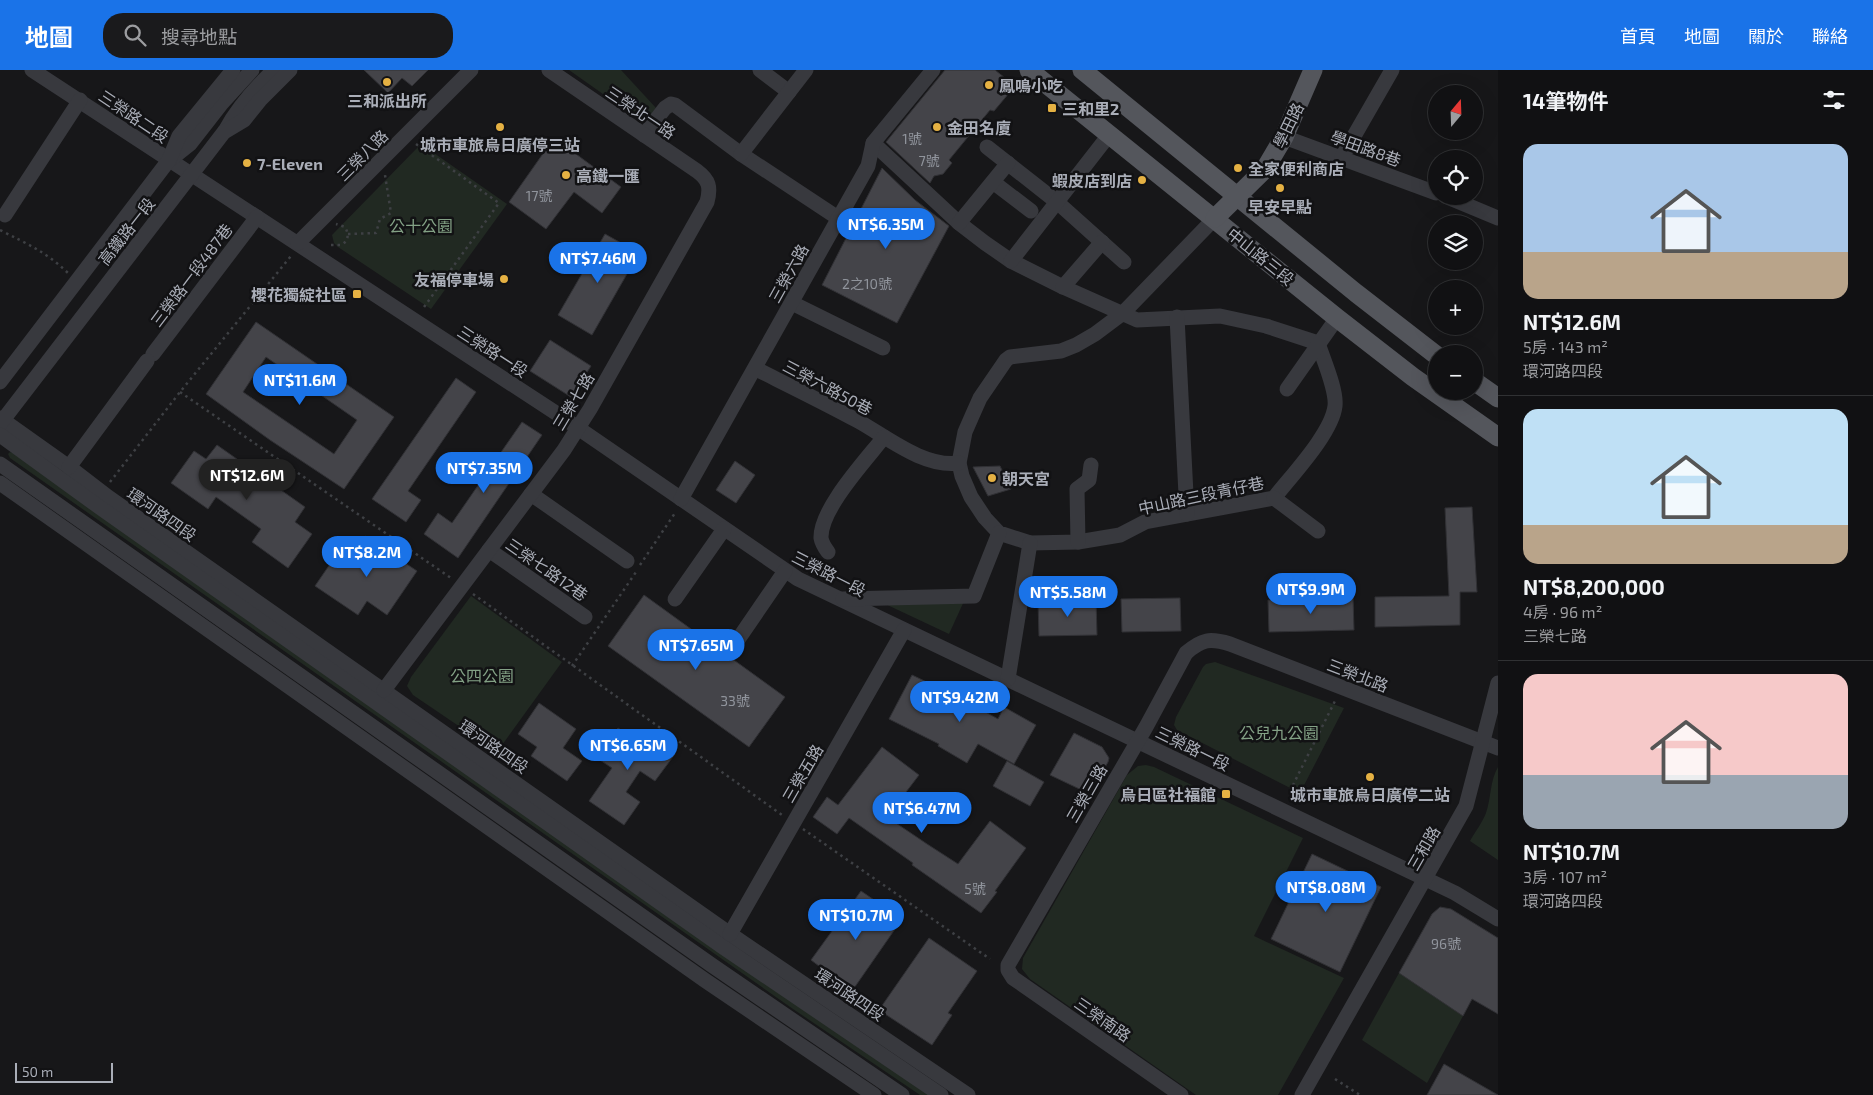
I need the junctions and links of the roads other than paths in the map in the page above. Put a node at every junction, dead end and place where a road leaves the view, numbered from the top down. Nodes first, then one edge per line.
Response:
1 (32, 70) edge
2 (233, 70) edge
3 (252, 70) edge
4 (274, 70) edge
5 (290, 70) edge
6 (471, 70) edge
7 (549, 70) edge
8 (760, 70) edge
9 (806, 70) edge
10 (933, 70) edge
11 (1029, 70) edge
12 (1082, 70) edge
13 (1313, 70) edge
14 (1392, 70) edge
15 (789, 92) junction
16 (80, 100) junction
17 (224, 132) junction
18 (644, 135) junction
19 (1109, 135) junction
20 (1284, 137) junction
21 (873, 143) junction
22 (987, 146) dead end
23 (741, 154) junction
24 (1342, 157) junction
25 (169, 160) junction
26 (1008, 163) junction
27 (191, 175) junction
28 (993, 182) junction
29 (710, 186) joint
30 (1428, 189) edge
31 (1237, 196) junction
32 (1057, 202) junction
33 (1467, 205) edge
34 (1030, 211) dead end
35 (5, 215) dead end
36 (257, 217) junction
37 (838, 218) junction
38 (1215, 218) junction
39 (1498, 218) edge
40 (959, 223) junction
41 (1102, 242) junction
42 (294, 249) junction
43 (1011, 261) junction
44 (1124, 262) dead end
45 (1063, 287) junction
46 (792, 303) junction
47 (1123, 313) junction
48 (1177, 317) junction
49 (1337, 318) junction
50 (1318, 344) junction
51 (883, 348) dead end
52 (1428, 350) edge
53 (756, 369) junction
54 (0, 382) edge
55 (1483, 387) edge
56 (1286, 389) dead end
57 (1498, 398) edge
58 (1, 424) edge
59 (578, 428) junction
60 (884, 437) junction
61 (1498, 437) edge
62 (959, 463) junction
63 (0, 464) edge
64 (1091, 465) dead end
65 (69, 467) junction
66 (0, 483) edge
67 (531, 494) junction
68 (1274, 498) junction
69 (678, 506) junction
70 (1187, 514) junction
71 (724, 529) junction
72 (1318, 531) dead end
73 (999, 533) junction
74 (1078, 542) junction
75 (1030, 543) junction
76 (489, 550) junction
77 (828, 552) dead end
78 (627, 561) dead end
79 (785, 571) junction
80 (839, 599) junction
81 (675, 600) dead end
82 (584, 617) dead end
83 (904, 630) junction
84 (737, 641) dead end
85 (1204, 641) joint
86 (1008, 679) junction
87 (1498, 683) edge
88 (384, 690) junction
89 (1137, 741) junction
90 (1483, 742) junction
91 (1498, 748) edge
92 (1425, 879) junction
93 (1498, 919) edge
94 (730, 934) junction
95 (1008, 970) joint
96 (874, 1095) edge
97 (902, 1095) edge
98 (941, 1095) edge
99 (968, 1095) edge
100 (1181, 1095) edge
101 (1302, 1095) edge

1 - 16 street, 三榮路二段
2 - 25 street, 高鐵路一段
3 - 25 street
4 - 17 street
5 - 17 street, 高鐵路一段
6 - 42 street, 三榮八路
7 - 18 street, 三榮北一路
8 - 15 street
9 - 15 street
10 - 21 street, 三榮六路
11 - 19 main road, 中山路三段
12 - 31 main road, 中山路三段
13 - 20 main road, 學田路
14 - 24 street
15 - 23 street
16 - 25 street, 三榮路二段
16 - 35 street
17 - 27 street, 高鐵路一段
18 - 23 street
18 - 29 street, 三榮北一路
19 - 32 street
19 - 38 main road, 中山路三段
20 - 24 street, 學田路8巷
20 - 31 main road, 學田路
21 - 37 street, 三榮六路
21 - 40 street
22 - 26 street
23 - 37 street
24 - 30 street, 學田路8巷
25 - 27 street, 三榮路二段
25 - 54 street, 高鐵路一段
26 - 28 street
26 - 32 street
27 - 36 street, 三榮路一段
27 - 58 street, 高鐵路一段
28 - 34 street
28 - 40 street
29 - 59 street, 三榮七路
31 - 38 main road, 學田路
31 - 52 main road, 中山路三段
32 - 41 street
32 - 43 street
33 - 39 street
36 - 42 street, 三榮路一段
36 - 65 street, 三榮路一段487巷
37 - 46 street, 三榮六路
38 - 47 street
38 - 49 main road, 中山路三段
40 - 43 street
41 - 44 street
41 - 45 street
42 - 59 street, 三榮路一段
43 - 45 street
45 - 47 street
46 - 51 street
46 - 53 street, 三榮六路
47 - 48 street
47 - 62 street
48 - 50 street
48 - 70 street
49 - 50 street
49 - 61 main road, 中山路三段
50 - 56 street
50 - 68 street, 中山路三段青仔巷
53 - 60 street, 三榮六路50巷
53 - 69 street, 三榮六路
55 - 57 main road
58 - 65 street, 環河路四段
58 - 98 street, 環河路四段
59 - 67 street, 三榮七路
59 - 69 street, 三榮路一段
60 - 62 street, 三榮六路50巷
60 - 77 street
62 - 73 street
63 - 97 street
64 - 74 street
65 - 88 street, 環河路四段
66 - 96 street
67 - 76 street, 三榮七路
67 - 78 street
68 - 70 street, 中山路三段青仔巷
68 - 72 street
69 - 71 street, 三榮路一段
70 - 74 street, 中山路三段青仔巷
71 - 79 street, 三榮路一段
71 - 81 street
73 - 75 street, 中山路三段青仔巷
73 - 80 street
74 - 75 street, 中山路三段青仔巷
75 - 86 street
76 - 82 street, 三榮七路12巷
76 - 88 street, 三榮七路
79 - 80 street, 三榮路一段
79 - 84 street
80 - 83 street, 三榮路一段
83 - 86 street, 三榮路一段
83 - 94 street, 三榮五路
85 - 89 street, 三榮三路
85 - 90 street, 三榮北路
86 - 89 street, 三榮路一段
87 - 90 street, 三和路
88 - 94 street, 環河路四段
89 - 92 street, 三榮路一段
89 - 95 street, 三榮三路
90 - 91 street, 三榮北路
90 - 92 street, 三和路
92 - 93 street, 三榮路一段
92 - 101 street, 三和路
94 - 99 street, 環河路四段
95 - 100 street, 三榮南路

